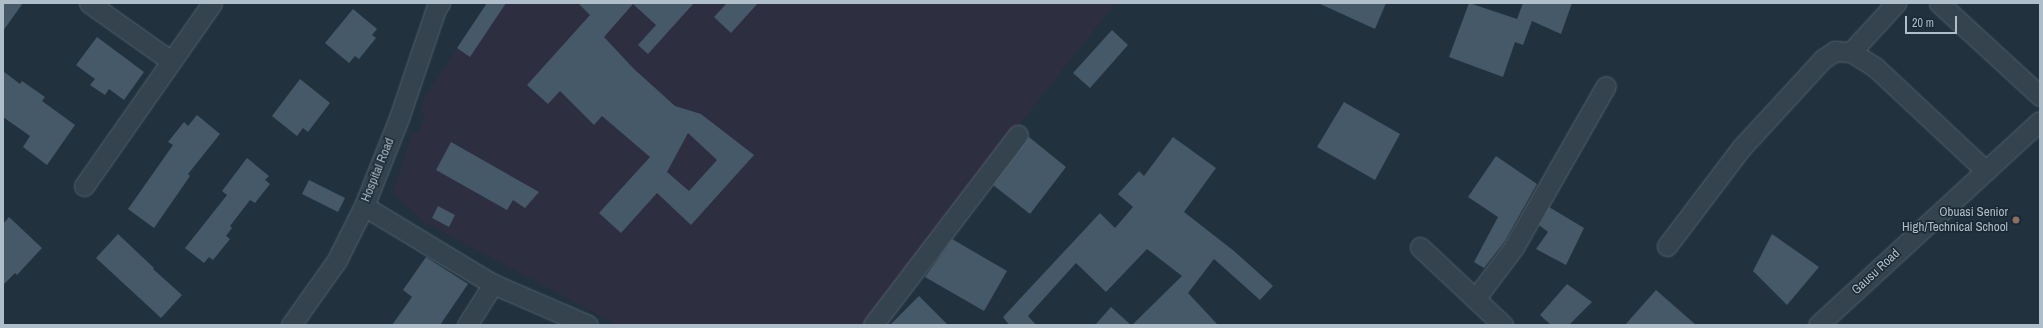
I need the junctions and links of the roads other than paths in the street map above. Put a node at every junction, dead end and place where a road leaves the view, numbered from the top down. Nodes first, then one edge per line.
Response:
1 (89, 3) edge
2 (212, 3) edge
3 (1896, 3) edge
4 (1939, 3) edge
5 (434, 5) edge
6 (1851, 52) junction
7 (171, 61) junction
8 (1606, 86) dead end
9 (2040, 96) edge
10 (2040, 121) edge
11 (1018, 135) dead end
12 (1986, 171) junction
13 (84, 186) dead end
14 (364, 206) junction
15 (1667, 246) dead end
16 (1420, 247) dead end
17 (493, 284) junction
18 (1475, 299) junction
19 (291, 325) edge
20 (467, 325) edge
21 (588, 325) edge
22 (873, 325) edge
23 (1503, 325) edge
24 (1818, 325) edge

1 - 7 street
2 - 7 street
3 - 6 street
4 - 9 street
5 - 14 street, Hospital Road
6 - 12 street
6 - 15 street
7 - 13 street
8 - 18 street
10 - 12 street, Gausu Road
11 - 22 street
12 - 24 street, Gausu Road
14 - 17 street
14 - 19 street, Hospital Road
16 - 18 street
17 - 20 street
17 - 21 street
18 - 23 street

